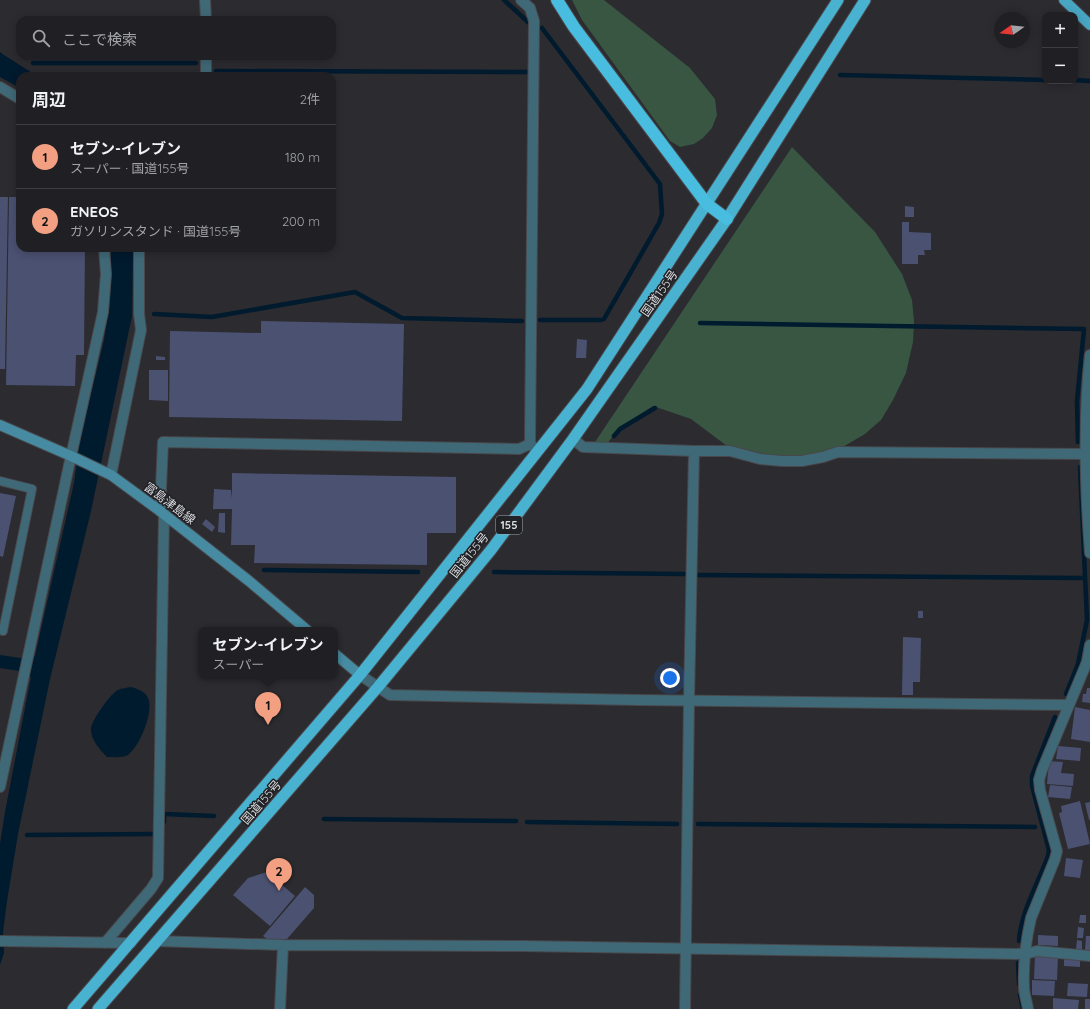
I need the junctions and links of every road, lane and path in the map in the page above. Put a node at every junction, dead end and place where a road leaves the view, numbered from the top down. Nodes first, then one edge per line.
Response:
1 (206, 0) edge
2 (521, 0) edge
3 (548, 0) edge
4 (557, 0) edge
5 (838, 0) edge
6 (865, 0) edge
7 (1064, 0) edge
8 (206, 16) edge
9 (1090, 24) edge
10 (574, 27) junction
11 (206, 60) edge
12 (206, 72) edge
13 (0, 87) edge
14 (16, 97) edge
15 (707, 204) junction
16 (727, 218) junction
17 (104, 252) edge
18 (139, 252) edge
19 (1090, 355) edge
20 (0, 425) edge
21 (573, 439) junction
22 (534, 447) junction
23 (694, 451) junction
24 (1086, 454) junction
25 (71, 456) junction
26 (111, 475) junction
27 (0, 481) edge
28 (162, 512) junction
29 (1090, 553) edge
30 (303, 627) edge
31 (0, 630) edge
32 (1090, 645) edge
33 (338, 657) edge
34 (1088, 662) edge
35 (360, 675) junction
36 (378, 687) junction
37 (689, 700) junction
38 (1068, 705) junction
39 (0, 787) edge
40 (4, 941) edge
41 (157, 941) junction
42 (105, 943) junction
43 (131, 943) junction
44 (283, 945) junction
45 (686, 949) junction
46 (1025, 954) junction
47 (1090, 956) edge
48 (73, 1009) edge
49 (98, 1009) edge
50 (280, 1009) edge
51 (685, 1009) edge
52 (1028, 1009) edge

1 - 8 street
2 - 22 street
3 - 10 highway
4 - 10 highway
5 - 15 highway, 国道155号 / 155
6 - 16 highway, 国道155号 / 155
7 - 9 main road
10 - 15 highway
11 - 12 street
13 - 14 street
15 - 16 highway
15 - 22 highway, 国道155号 / 155
16 - 21 highway, 国道155号 / 155
17 - 25 street
18 - 26 street
19 - 24 street
20 - 25 main road, 富島津島線
21 - 23 street
21 - 36 highway, 国道155号 / 155
22 - 28 street
22 - 35 highway, 国道155号 / 155
23 - 24 street
23 - 37 street
24 - 29 street
25 - 26 main road, 富島津島線
25 - 39 street
26 - 28 main road, 富島津島線
27 - 31 lane
28 - 30 main road, 富島津島線
28 - 42 street
32 - 34 street
33 - 35 main road
34 - 38 street
35 - 36 street
35 - 43 highway, 国道155号 / 155
36 - 37 street
36 - 41 highway, 国道155号 / 155
37 - 38 street
37 - 45 street
38 - 46 street
40 - 42 street
41 - 44 street
41 - 49 highway, 国道155号 / 155
42 - 43 street
43 - 48 highway, 国道155号 / 155
44 - 45 street
44 - 50 street
45 - 46 street
45 - 51 street
46 - 47 street
46 - 52 street

